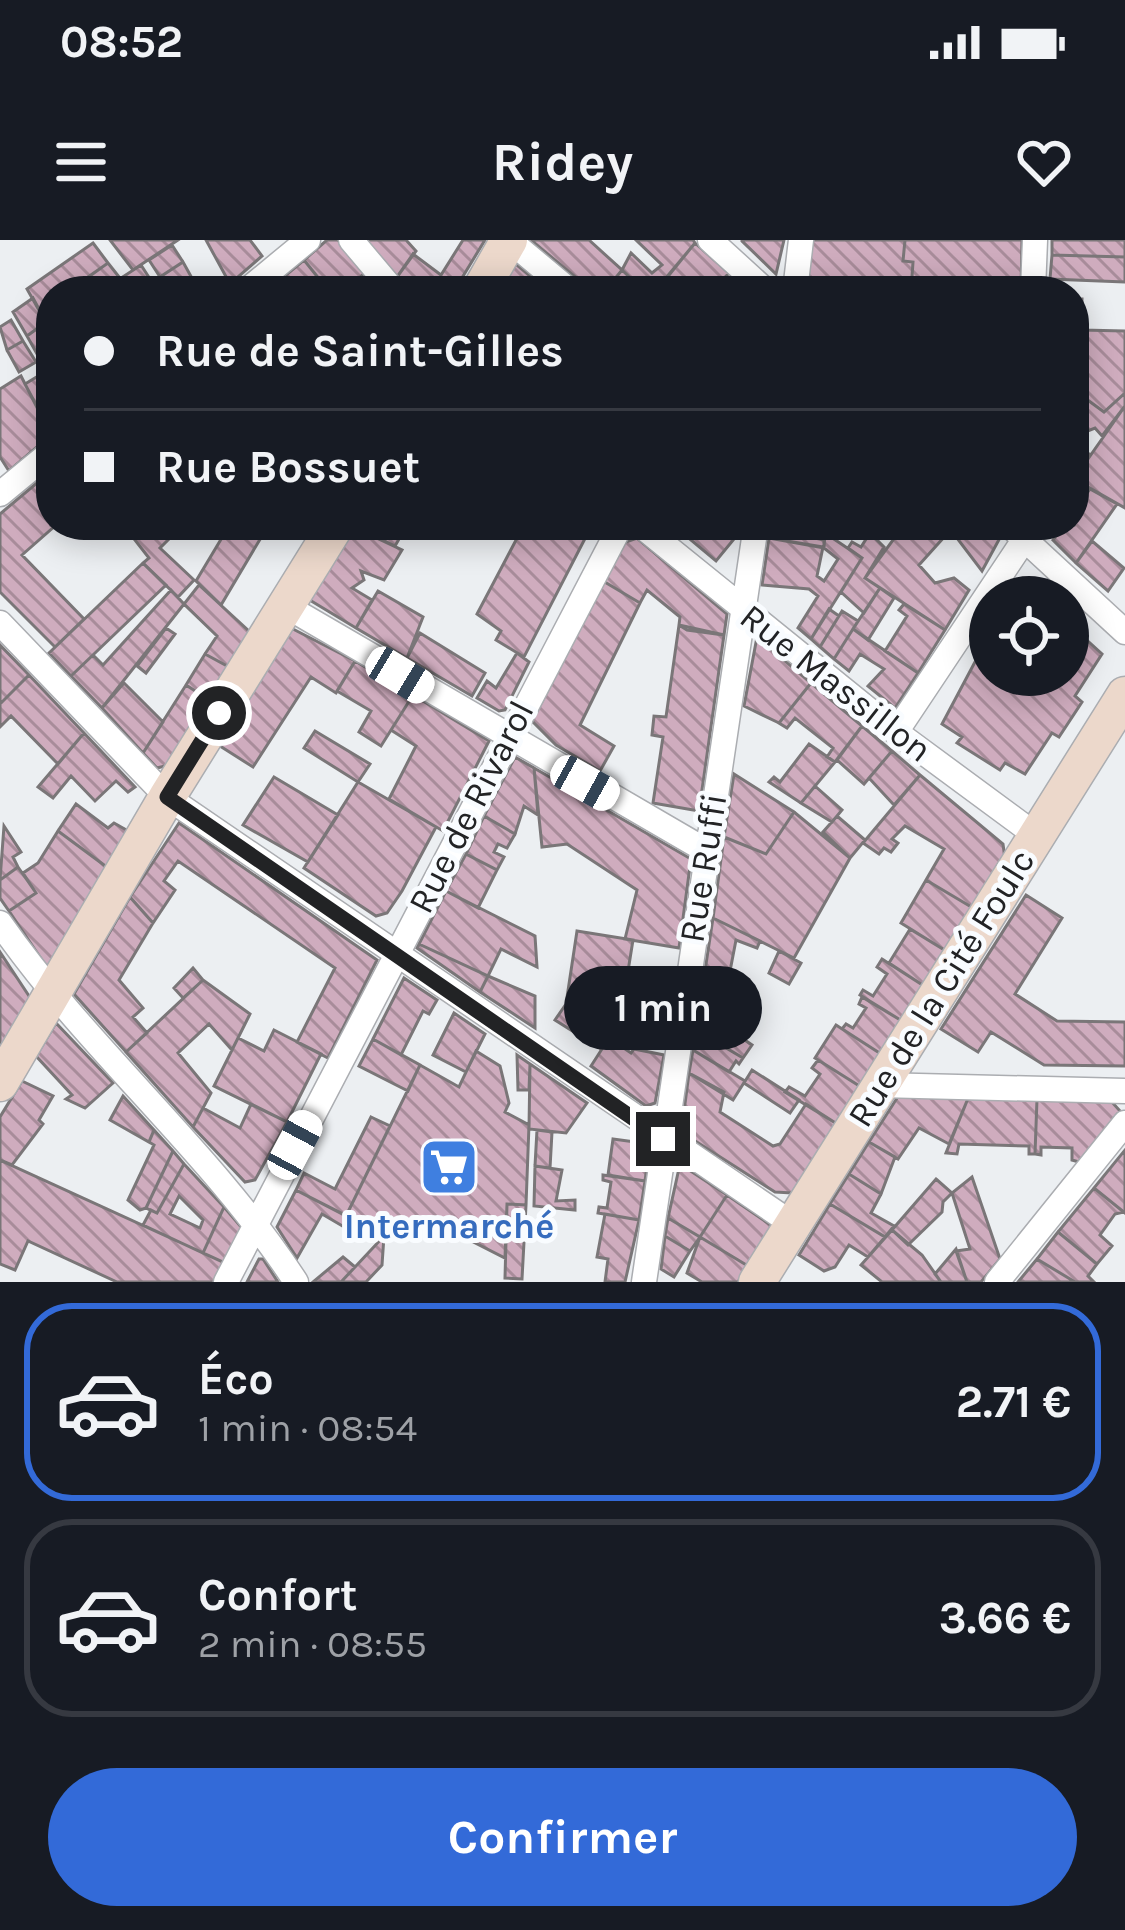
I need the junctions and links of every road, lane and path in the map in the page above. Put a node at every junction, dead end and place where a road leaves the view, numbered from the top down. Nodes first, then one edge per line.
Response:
1 (308, 240) edge
2 (351, 240) edge
3 (509, 240) edge
4 (710, 240) edge
5 (801, 240) edge
6 (1035, 240) edge
7 (264, 276) edge
8 (381, 276) edge
9 (489, 276) edge
10 (552, 276) edge
11 (750, 276) edge
12 (797, 276) edge
13 (1034, 276) edge
14 (36, 464) edge
15 (0, 494) edge
16 (327, 540) edge
17 (613, 540) edge
18 (658, 540) edge
19 (754, 540) edge
20 (1014, 540) edge
21 (1030, 540) edge
22 (286, 606) junction
23 (744, 611) junction
24 (0, 622) edge
25 (1125, 632) edge
26 (1125, 695) edge
27 (896, 732) junction
28 (505, 738) junction
29 (167, 797) junction
30 (1037, 836) junction
31 (705, 850) junction
32 (0, 922) edge
33 (393, 956) junction
34 (52, 998) junction
35 (0, 1083) edge
36 (879, 1084) junction
37 (1125, 1091) edge
38 (1125, 1123) edge
39 (663, 1139) junction
40 (256, 1220) junction
41 (794, 1225) junction
42 (226, 1282) edge
43 (296, 1282) edge
44 (644, 1282) edge
45 (758, 1282) edge
46 (997, 1282) edge

1 - 7 street
2 - 8 street
3 - 9 street
3 - 10 street
4 - 11 street
5 - 12 street
6 - 13 street
14 - 15 street
16 - 22 street
17 - 28 street, Rue de Rivarol
18 - 23 street, Rue Massillon
19 - 23 street, Rue Ruffi
20 - 27 street
21 - 25 street
22 - 28 street
22 - 29 street
23 - 27 street, Rue Massillon
23 - 31 street, Rue Ruffi
24 - 29 street
26 - 30 street, Rue de la Cité Foulc
27 - 30 street, Rue Massillon
28 - 31 street
28 - 33 street, Rue de Rivarol
29 - 33 street
29 - 34 street
30 - 36 street, Rue de la Cité Foulc
31 - 39 street, Rue Ruffi
32 - 34 street
33 - 39 street
33 - 40 street, Rue de Rivarol
34 - 35 street
34 - 40 street
36 - 37 street
36 - 41 street, Rue de la Cité Foulc
38 - 46 street
39 - 41 street
39 - 44 street, Rue Ruffi
40 - 42 street, Rue de Rivarol
40 - 43 street
41 - 45 street, Rue de la Cité Foulc

